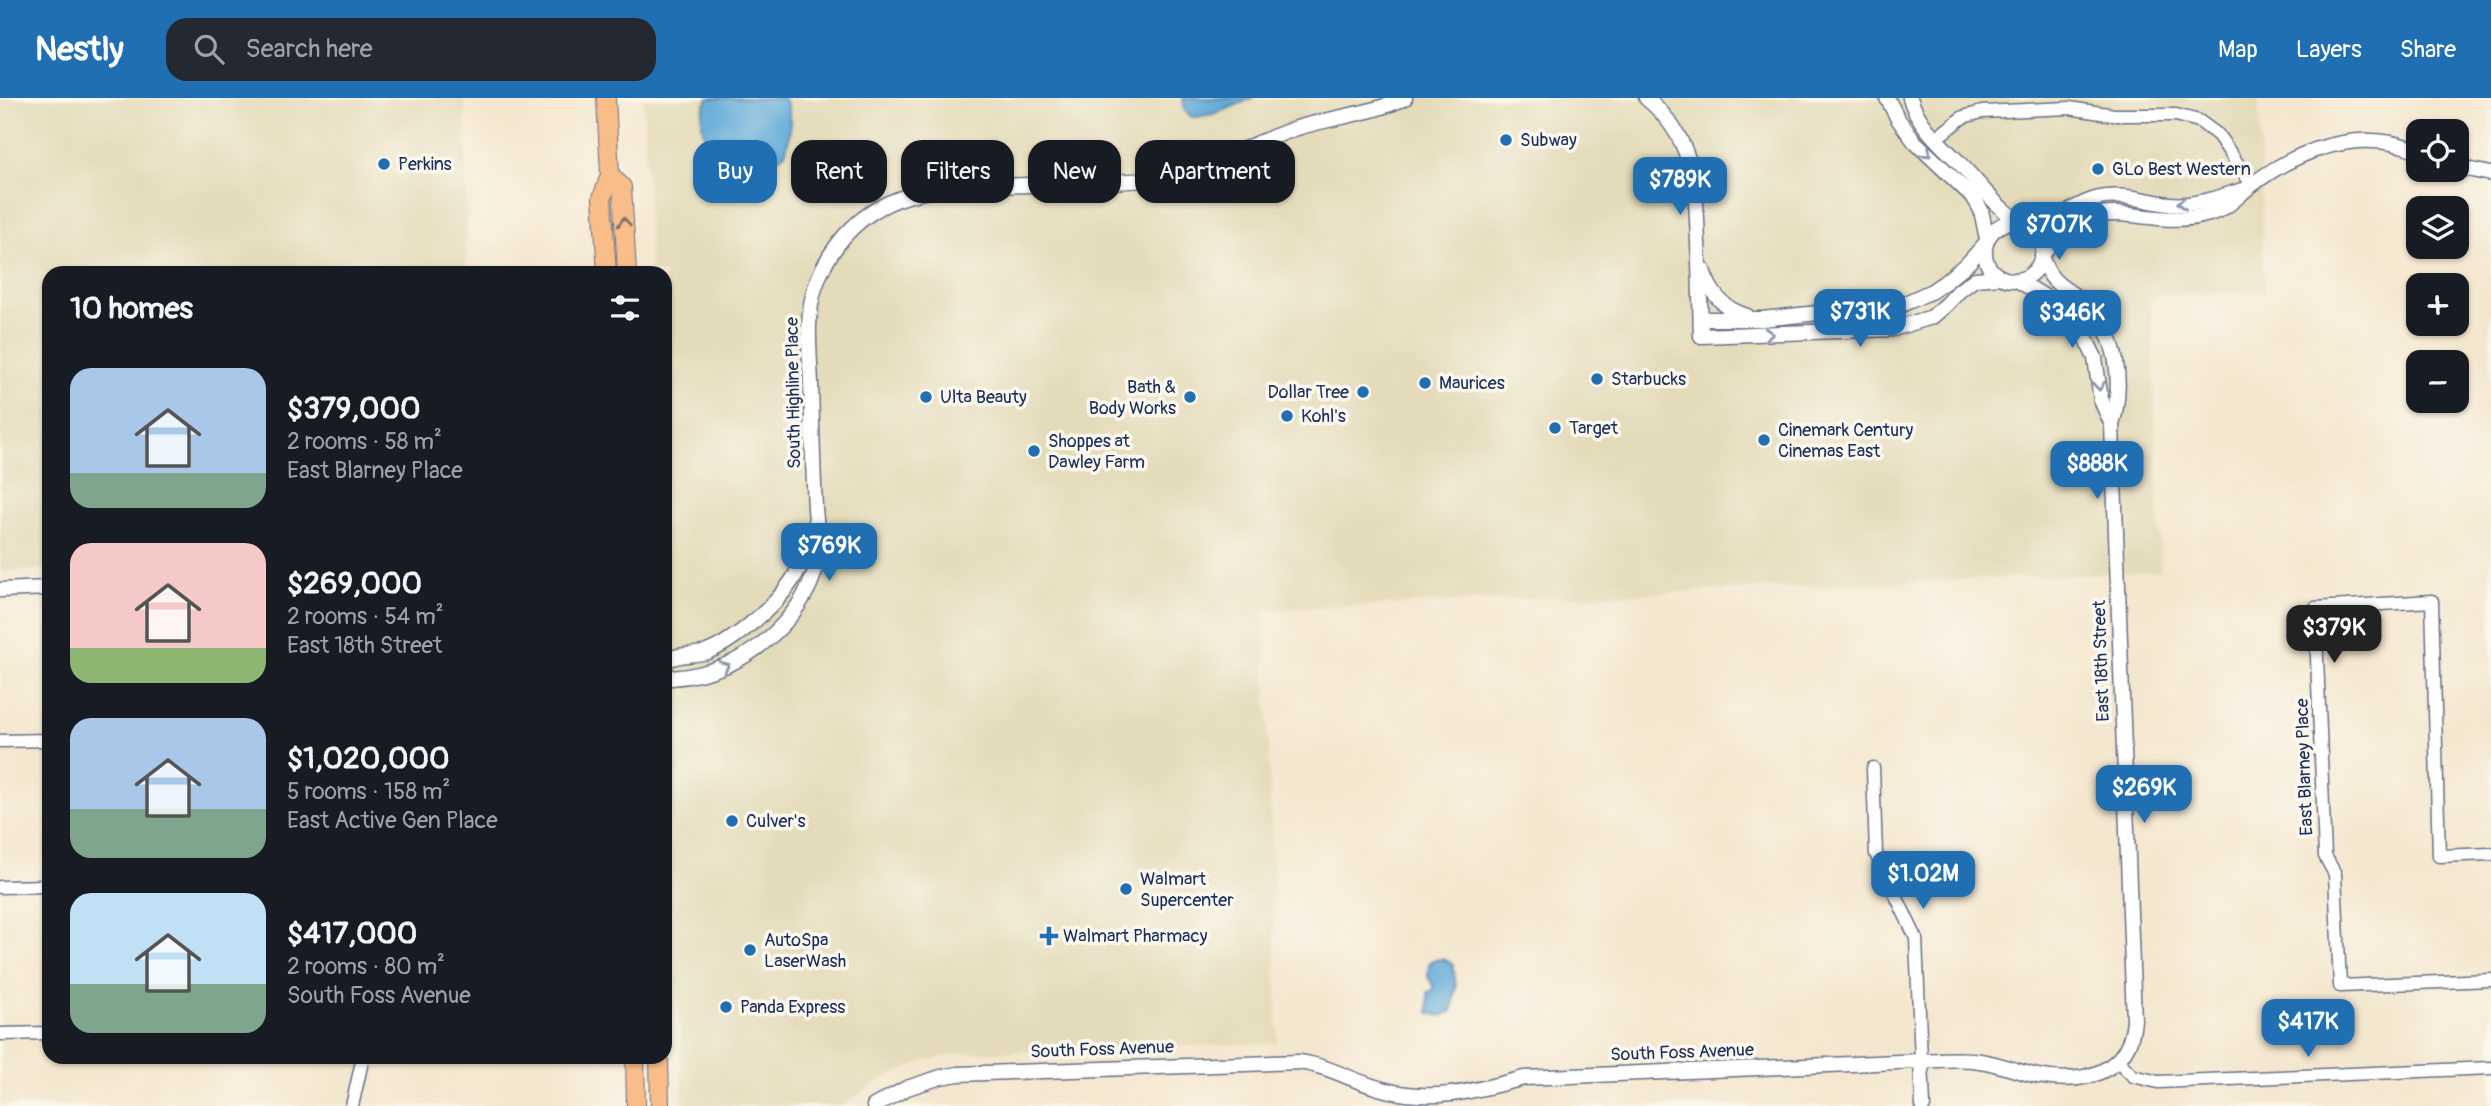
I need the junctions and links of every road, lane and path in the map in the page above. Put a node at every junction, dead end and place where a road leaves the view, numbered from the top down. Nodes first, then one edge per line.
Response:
1 (606, 98) edge
2 (1405, 98) edge
3 (1646, 98) edge
4 (1887, 98) edge
5 (1910, 98) edge
6 (1935, 139) junction
7 (2406, 148) edge
8 (2469, 169) edge
9 (2491, 174) edge
10 (610, 175) junction
11 (2250, 187) junction
12 (2020, 221) junction
13 (1986, 242) junction
14 (1699, 252) junction
15 (2042, 257) junction
16 (607, 266) edge
17 (627, 266) edge
18 (2001, 277) junction
19 (2017, 280) junction
20 (1701, 319) junction
21 (1762, 319) junction
22 (2112, 425) junction
23 (815, 516) junction
24 (42, 587) edge
25 (0, 590) edge
26 (672, 657) edge
27 (672, 678) edge
28 (42, 740) edge
29 (0, 741) edge
30 (1873, 768) dead end
31 (2491, 855) edge
32 (42, 886) edge
33 (0, 887) edge
34 (2491, 980) edge
35 (42, 1033) edge
36 (0, 1034) edge
37 (1921, 1061) junction
38 (2118, 1061) junction
39 (361, 1064) edge
40 (635, 1064) edge
41 (659, 1064) edge
42 (2491, 1068) edge
43 (352, 1106) edge
44 (636, 1106) edge
45 (660, 1106) edge
46 (874, 1106) edge
47 (1923, 1106) edge

1 - 10 main road
2 - 23 street, South Highline Place
3 - 14 street
4 -> 13 street
5 - 6 street, East 18th Street
6 - 11 street
6 - 12 street, East 18th Street
7 - 11 street
8 - 9 street
10 - 16 main road
17 -> 10 main road
11 -> 12 street
11 - 15 street
12 - 13 street
12 - 15 street, East 18th Street
13 - 18 street
13 - 21 street
14 - 20 street
14 - 21 street
15 - 19 street
15 - 22 street, East 18th Street
18 - 19 street, East 18th Street
20 -> 18 street
19 -> 22 street, East 18th Street
20 - 21 street
22 - 38 street, East 18th Street
23 - 26 street, South Highline Place
27 -> 23 street, South Highline Place
24 - 25 street
28 - 29 street
30 - 37 street
31 - 34 street, East Blarney Place
32 - 33 street
35 - 36 street
37 - 38 street, South Foss Avenue
37 - 46 street, South Foss Avenue
37 - 47 street
38 - 42 street
39 - 43 street
40 - 44 main road
41 - 45 main road

